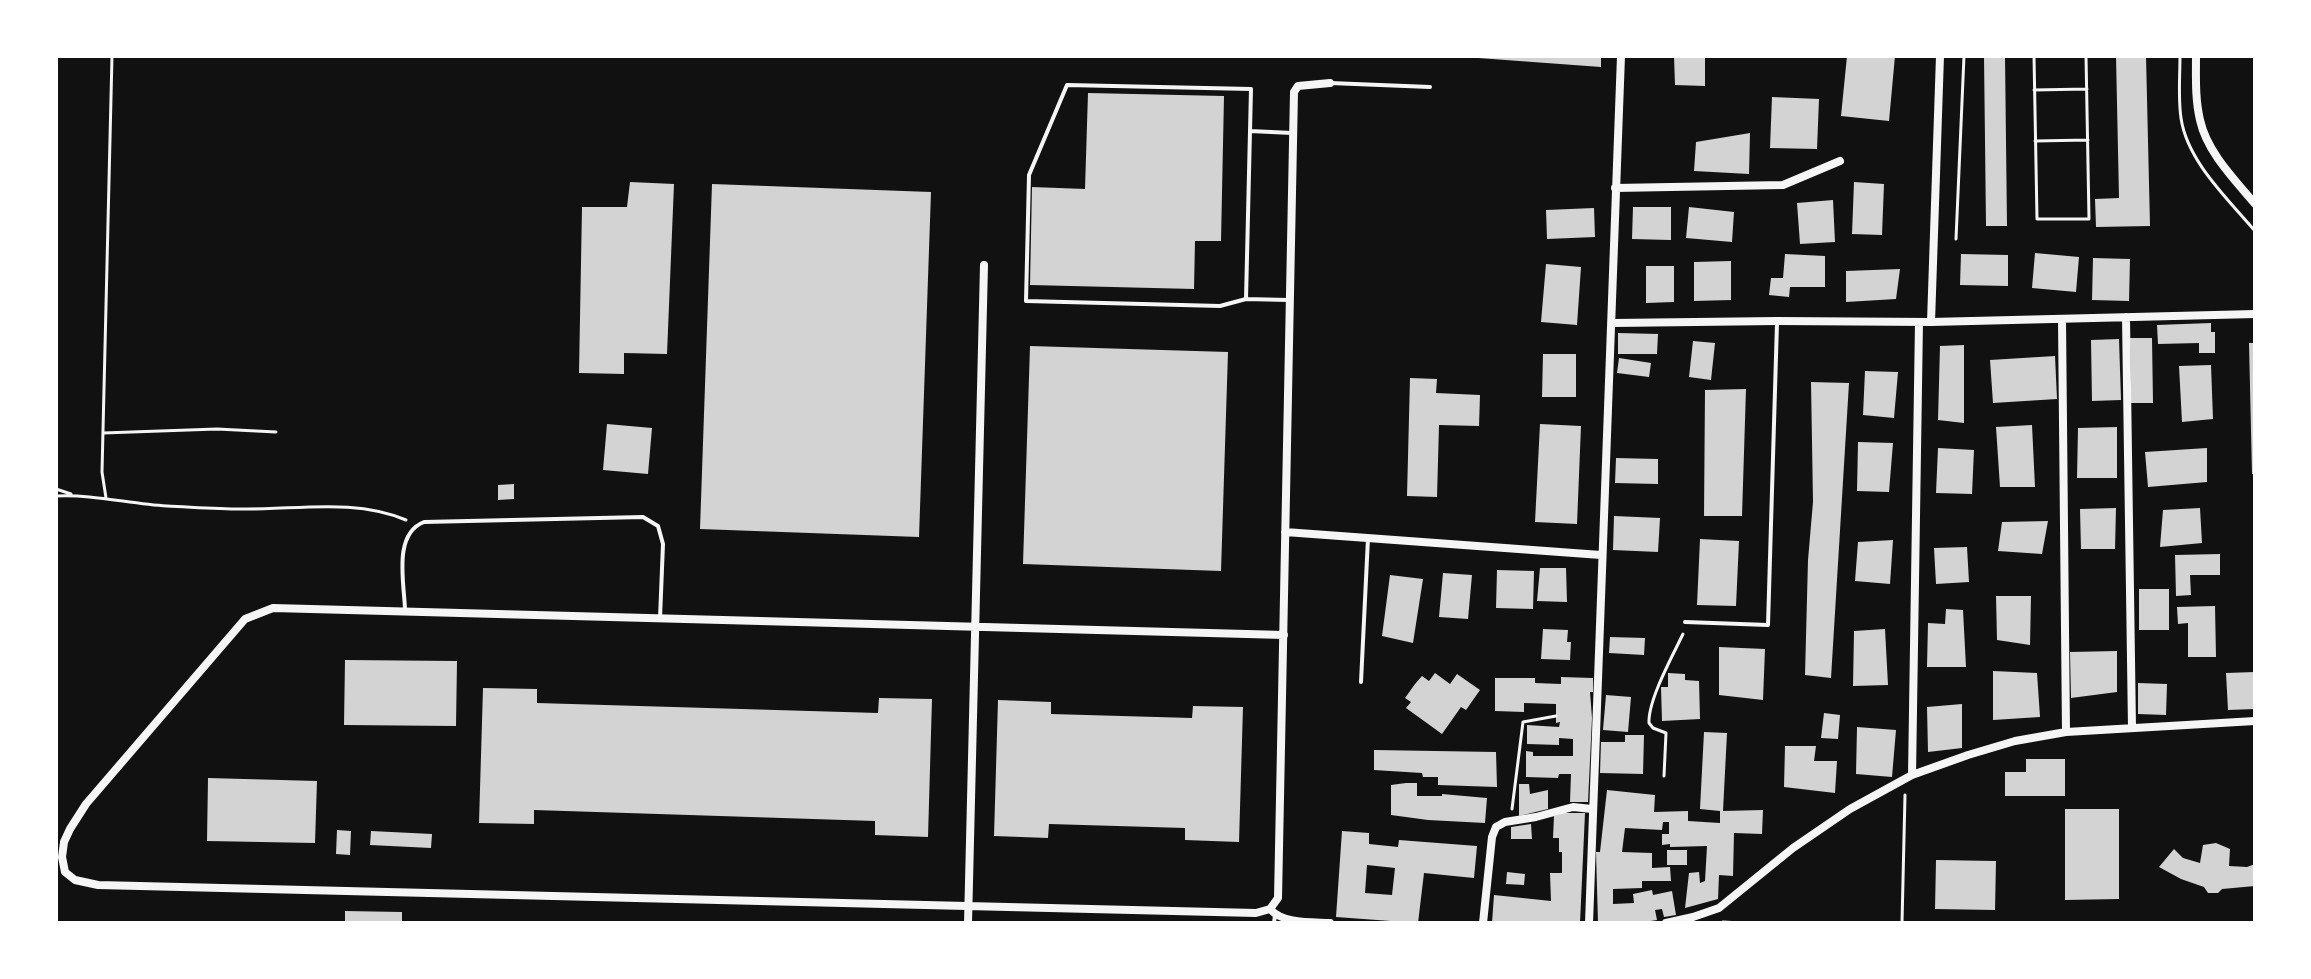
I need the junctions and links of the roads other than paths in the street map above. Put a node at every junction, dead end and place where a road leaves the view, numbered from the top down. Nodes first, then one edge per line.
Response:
1 (1621, 56) edge
2 (1940, 56) edge
3 (2196, 56) edge
4 (1330, 83) joint
5 (1430, 87) dead end
6 (1250, 131) junction
7 (1293, 133) junction
8 (1840, 161) dead end
9 (1615, 188) junction
10 (2255, 204) edge
11 (984, 265) dead end
12 (1246, 299) junction
13 (1290, 300) junction
14 (2255, 314) edge
15 (2126, 317) junction
16 (2062, 319) junction
17 (1777, 321) junction
18 (1919, 322) junction
19 (1931, 322) junction
20 (1613, 323) junction
21 (1285, 532) junction
22 (1368, 538) junction
23 (1601, 555) junction
24 (405, 612) junction
25 (660, 619) junction
26 (1685, 622) road end
27 (975, 625) junction
28 (1284, 635) junction
29 (1361, 682) dead end
30 (2255, 721) edge
31 (2132, 728) junction
32 (2066, 732) junction
33 (1912, 775) junction
34 (1592, 809) junction
35 (969, 905) junction
36 (1273, 916) edge
37 (968, 923) edge
38 (1330, 923) edge
39 (1483, 923) edge
40 (1589, 923) edge
41 (1666, 923) edge

1 - 9 street
2 - 19 street
3 - 10 street
4 - 5 lane
4 - 7 street
6 - 7 lane
6 - 12 lane
6 - 12 lane
7 - 13 street
8 - 9 street
9 - 20 street
11 - 27 street
12 - 13 lane
13 - 21 street
14 - 15 street
15 - 16 street
15 - 31 street
16 - 19 street
16 - 32 street
17 - 18 street
17 - 20 street
17 - 26 lane
18 - 19 street
18 - 33 street
20 - 23 street
21 - 22 street
21 - 28 street
22 - 23 street
22 - 29 lane
23 - 34 street
24 - 25 street
24 - 25 lane
24 - 35 street
25 - 27 street
27 - 28 street
27 - 35 street
28 - 36 street
30 - 31 street
31 - 32 street
32 - 33 street
33 - 41 street
34 - 39 street
34 - 40 street
35 - 36 street
35 - 37 street
36 - 38 street

